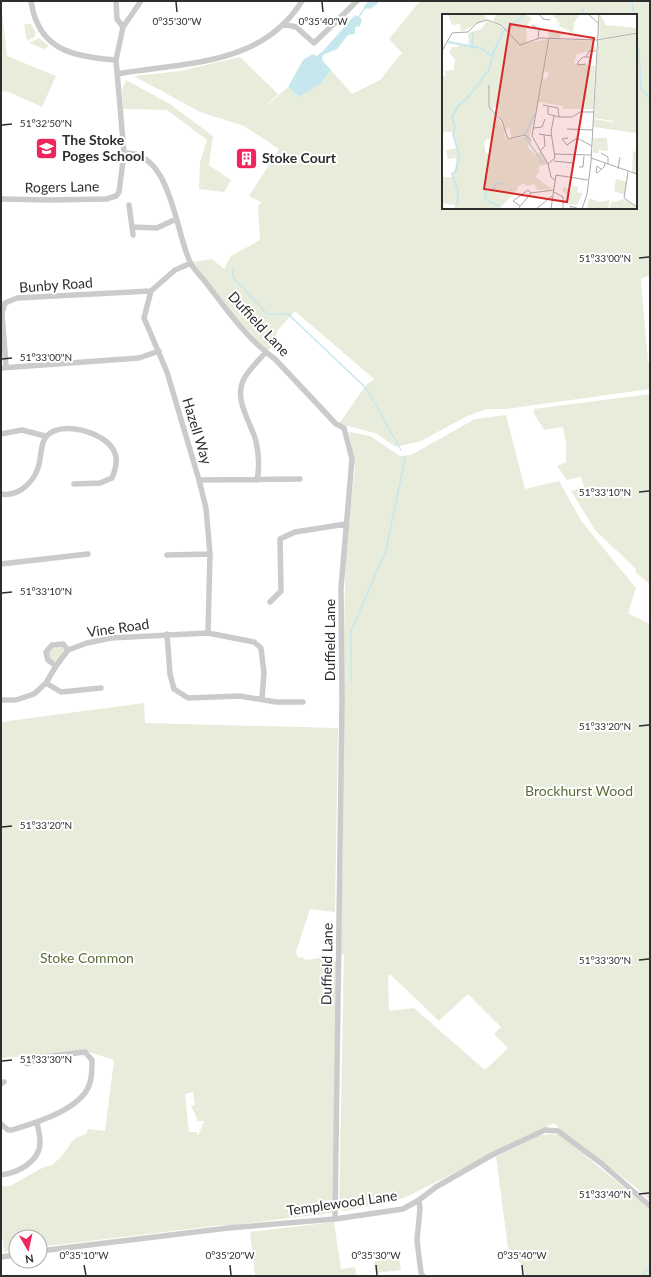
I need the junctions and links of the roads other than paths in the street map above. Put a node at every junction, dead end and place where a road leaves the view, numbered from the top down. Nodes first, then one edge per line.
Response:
1 (31, 1) edge
2 (116, 1) edge
3 (141, 1) edge
4 (302, 1) edge
5 (357, 1) edge
6 (283, 24) junction
7 (123, 27) junction
8 (116, 60) junction
9 (117, 74) junction
10 (124, 153) junction
11 (1, 199) edge
12 (129, 205) dead end
13 (176, 219) junction
14 (132, 227) junction
15 (133, 235) dead end
16 (191, 263) junction
17 (151, 291) junction
18 (158, 351) junction
19 (266, 352) junction
20 (3, 367) edge
21 (1, 434) edge
22 (45, 436) junction
23 (300, 479) dead end
24 (199, 480) junction
25 (257, 480) junction
26 (74, 484) dead end
27 (1, 494) edge
28 (346, 524) junction
29 (88, 554) dead end
30 (210, 554) junction
31 (167, 555) dead end
32 (1, 564) edge
33 (270, 602) dead end
34 (208, 633) junction
35 (167, 634) junction
36 (68, 650) junction
37 (56, 666) junction
38 (46, 683) junction
39 (101, 688) dead end
40 (262, 698) junction
41 (1, 700) edge
42 (303, 702) dead end
43 (27, 1064) dead end
44 (38, 1122) junction
45 (1, 1124) edge
46 (1, 1176) edge
47 (419, 1200) junction
48 (650, 1206) edge
49 (335, 1218) junction
50 (48, 1250) edge
51 (423, 1276) edge

1 - 8 street
2 - 7 street
3 - 7 street
4 - 6 street
5 - 6 street
6 - 9 street
7 - 8 street, Rogers Lane
8 - 9 street, Rogers Lane
9 - 10 street, Rogers Lane
10 - 11 street, Rogers Lane
10 - 13 street, Duffield Lane
12 - 14 street
13 - 14 street
13 - 16 street, Duffield Lane
14 - 15 street
16 - 17 street
16 - 19 street, Duffield Lane
17 - 18 street, Hazell Way
17 - 20 street, Bunby Road
18 - 20 street
18 - 24 street, Hazell Way
19 - 25 street
19 - 28 street, Duffield Lane
21 - 22 street
22 - 26 street
22 - 27 street
23 - 25 street
24 - 25 street
24 - 30 street, Hazell Way
28 - 33 street
28 - 49 street, Duffield Lane
29 - 32 street
30 - 31 street
30 - 34 street, Hazell Way
34 - 35 street, Vine Road
34 - 40 street, Vine Road
35 - 36 street, Vine Road
35 - 40 street, Vine Road
36 - 37 street
36 - 37 street
37 - 38 street
38 - 39 street
38 - 41 street
40 - 42 street, Vine Road
43 - 44 street
44 - 45 street
44 - 46 street
47 - 48 street, Templewood Lane
47 - 49 street, Templewood Lane
47 - 51 street
49 - 50 street, Templewood Lane

